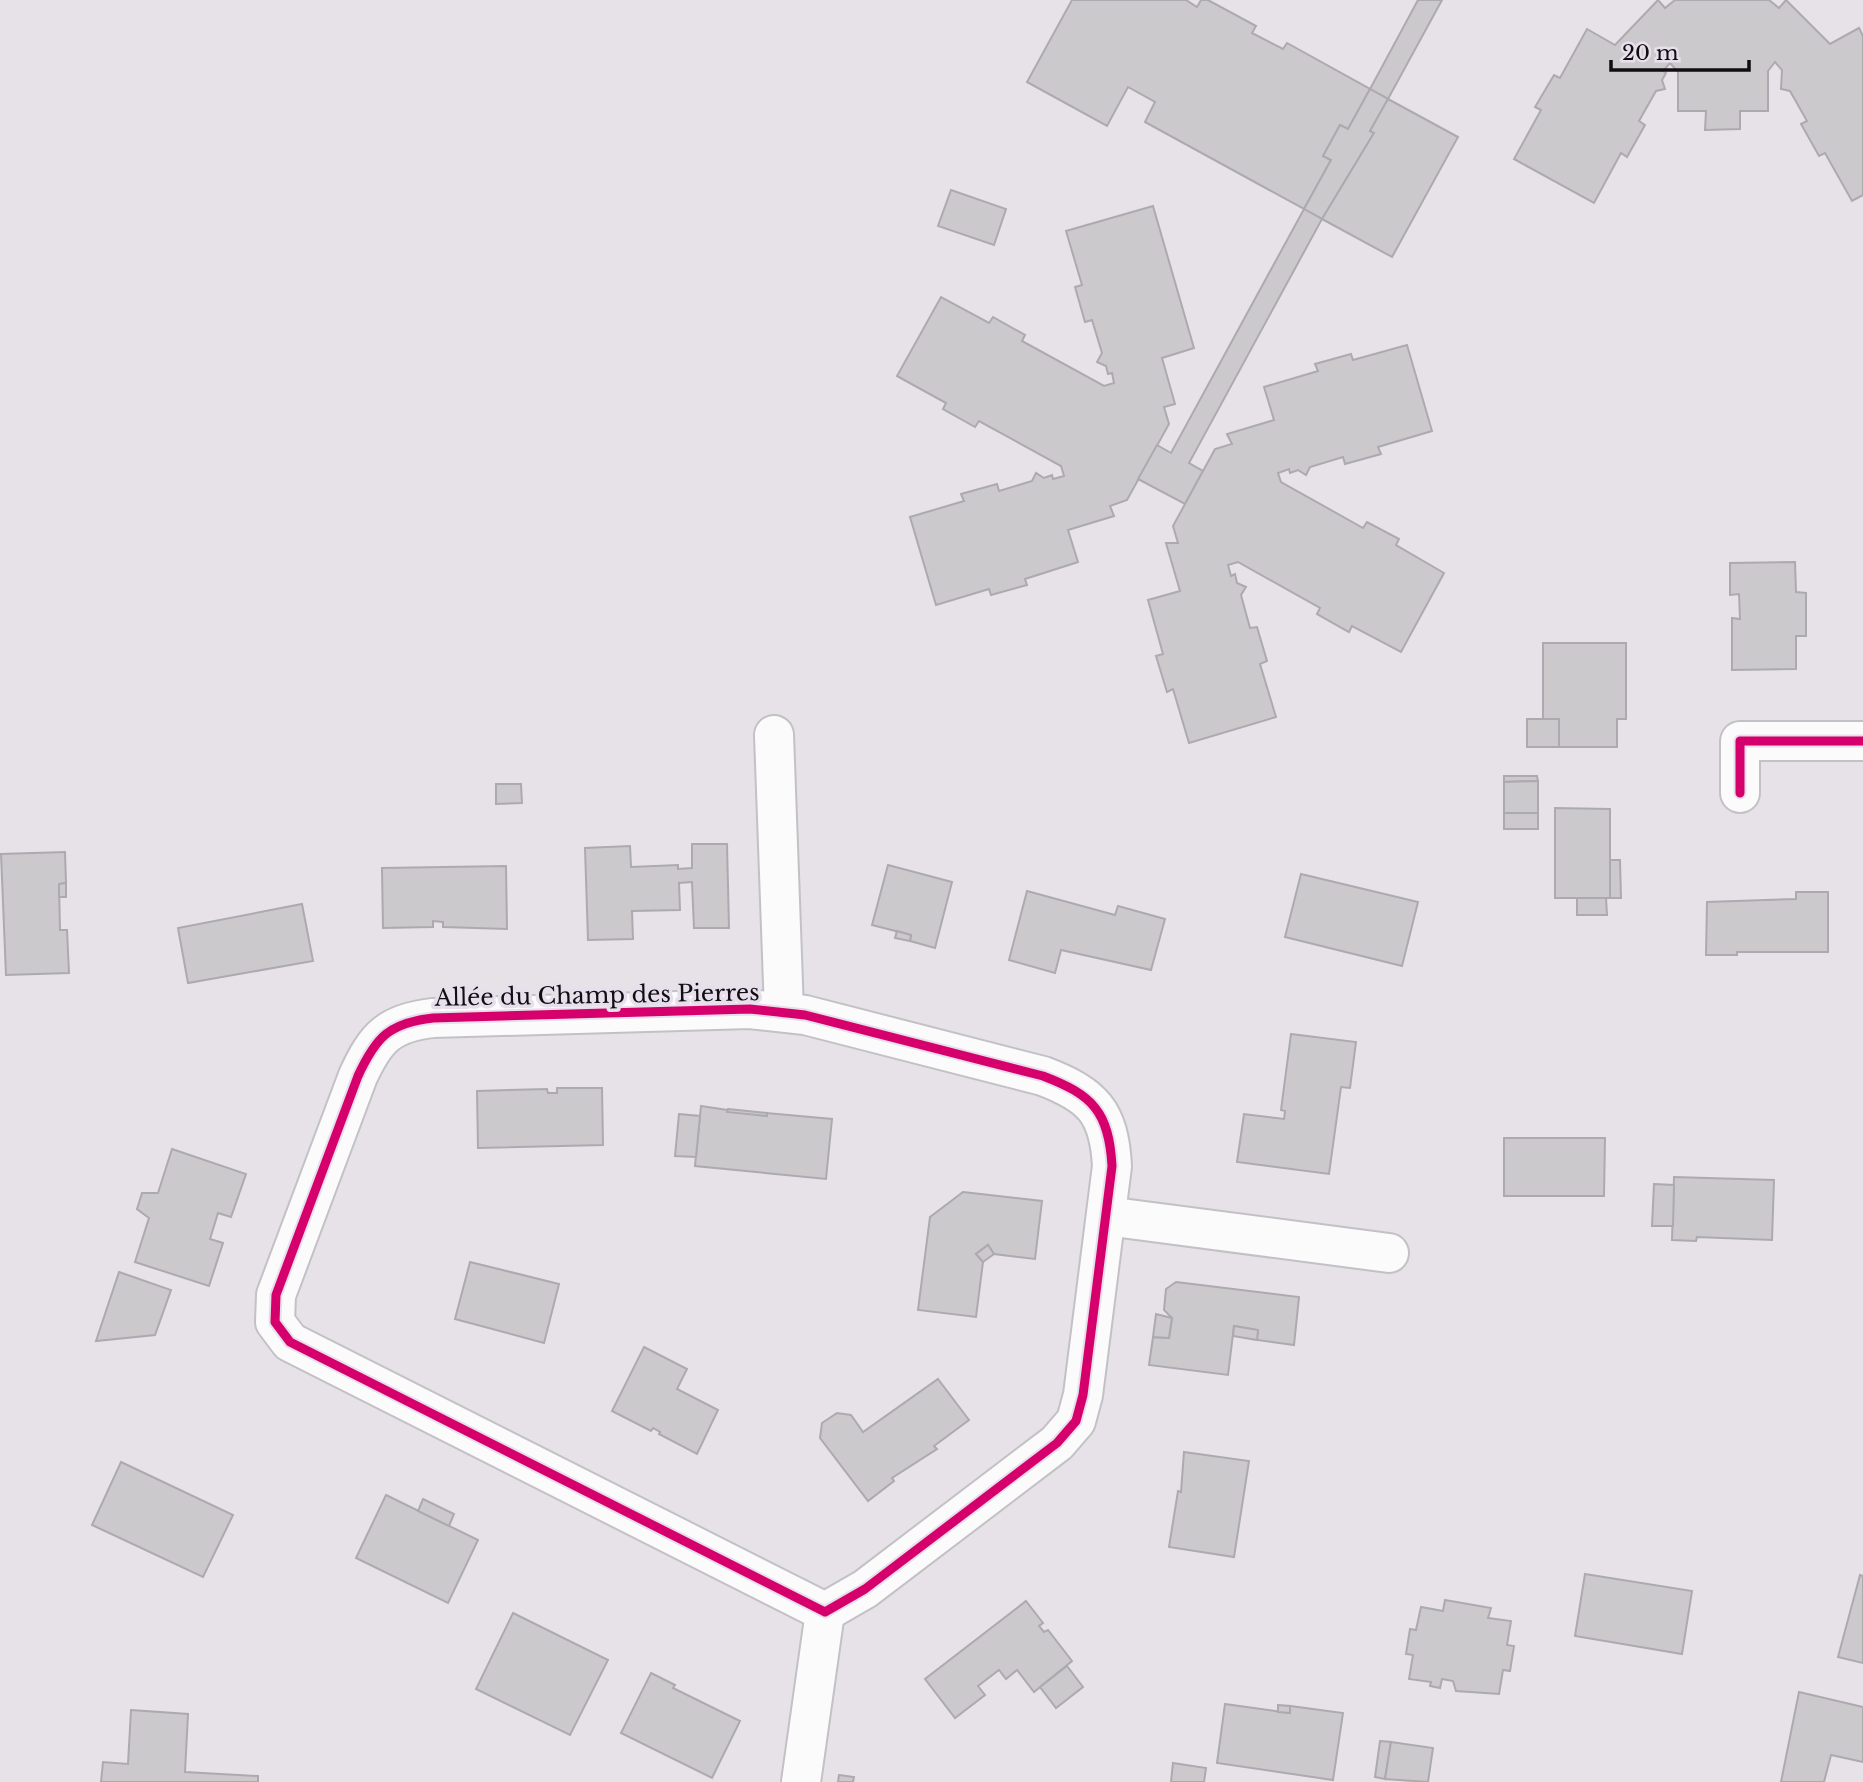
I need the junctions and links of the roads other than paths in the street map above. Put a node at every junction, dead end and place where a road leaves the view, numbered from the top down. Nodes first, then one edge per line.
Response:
1 (774, 735) dead end
2 (1863, 741) edge
3 (1740, 793) dead end
4 (784, 1011) junction
5 (1106, 1216) junction
6 (1389, 1252) dead end
7 (825, 1612) junction
8 (801, 1782) edge

1 - 4 street, Allée du Champ des Pierres
2 - 3 street
4 - 5 street, Allée du Champ des Pierres
4 - 7 street, Allée du Champ des Pierres
5 - 6 street
5 - 7 street, Allée du Champ des Pierres
7 - 8 street

